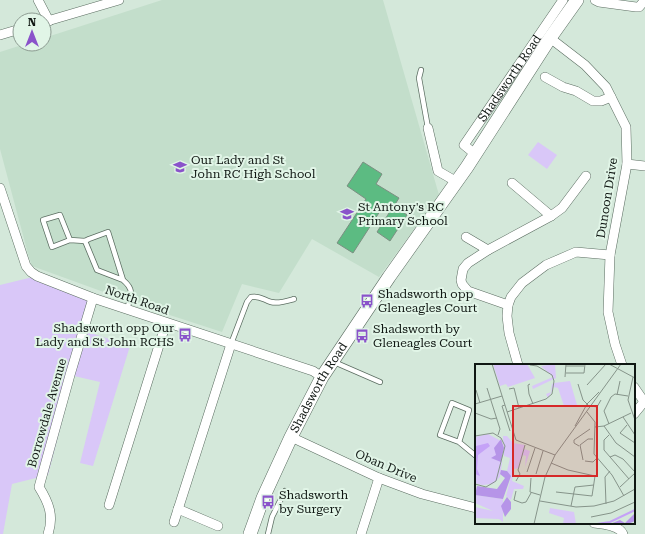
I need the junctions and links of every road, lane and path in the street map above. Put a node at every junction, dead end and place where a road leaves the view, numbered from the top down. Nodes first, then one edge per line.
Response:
1 (38, 0) edge
2 (119, 0) edge
3 (563, 0) edge
4 (577, 0) edge
5 (595, 0) edge
6 (645, 0) edge
7 (610, 2) edge
8 (43, 12) edge
9 (52, 20) edge
10 (12, 31) edge
11 (0, 35) edge
12 (550, 38) junction
13 (421, 70) dead end
14 (545, 77) dead end
15 (611, 97) junction
16 (428, 128) joint
17 (475, 154) junction
18 (627, 164) junction
19 (645, 166) edge
20 (586, 176) dead end
21 (457, 182) junction
22 (512, 183) dead end
23 (0, 188) edge
24 (551, 216) junction
25 (466, 237) dead end
26 (70, 240) junction
27 (85, 241) junction
28 (488, 250) junction
29 (610, 255) junction
30 (123, 280) junction
31 (94, 298) junction
32 (294, 299) dead end
33 (508, 305) junction
34 (127, 309) junction
35 (166, 322) junction
36 (231, 344) junction
37 (332, 362) junction
38 (518, 364) edge
39 (622, 364) edge
40 (322, 377) junction
41 (380, 382) dead end
42 (635, 388) edge
43 (645, 403) edge
44 (635, 413) edge
45 (291, 437) junction
46 (459, 442) junction
47 (475, 455) edge
48 (379, 478) junction
49 (285, 491) dead end
50 (109, 505) dead end
51 (475, 508) edge
52 (178, 509) junction
53 (174, 522) dead end
54 (600, 524) edge
55 (218, 526) dead end
56 (48, 534) edge
57 (250, 534) edge
58 (268, 534) edge
59 (361, 534) edge
60 (623, 534) edge

1 - 8 street
2 - 9 street
3 - 17 street, Shadsworth Road
4 - 12 main road, Shadsworth Road
5 - 7 street
6 - 7 street
10 - 11 street
12 - 15 street, Dunoon Drive
12 - 17 main road, Shadsworth Road
13 - 16 lane
14 - 15 street
15 - 18 street, Dunoon Drive
16 - 21 street
17 - 21 main road, Shadsworth Road
18 - 19 street
18 - 29 street, Dunoon Drive
20 - 24 street
21 - 37 main road, Shadsworth Road
22 - 24 street
23 - 31 street, North Road
24 - 28 street
25 - 28 street
26 - 26 lane
26 - 27 lane
27 - 30 lane
27 - 30 lane
28 - 33 street
29 - 33 street
29 - 39 street, Dunoon Drive
30 - 34 lane
31 - 34 street, North Road
31 - 56 street, Borrowdale Avenue
32 - 36 lane
33 - 38 street
34 - 35 street, North Road
35 - 36 street, North Road
35 - 50 street
36 - 40 street, North Road
36 - 52 street
37 - 40 main road, Shadsworth Road
37 - 41 lane
40 - 45 main road, Shadsworth Road
42 - 43 street
43 - 44 street
45 - 48 street, Oban Drive
45 - 57 main road, Shadsworth Road
46 - 46 lane
46 - 47 lane
48 - 51 street, Oban Drive
48 - 59 street
49 - 58 lane
52 - 53 street
52 - 55 street
54 - 60 street

